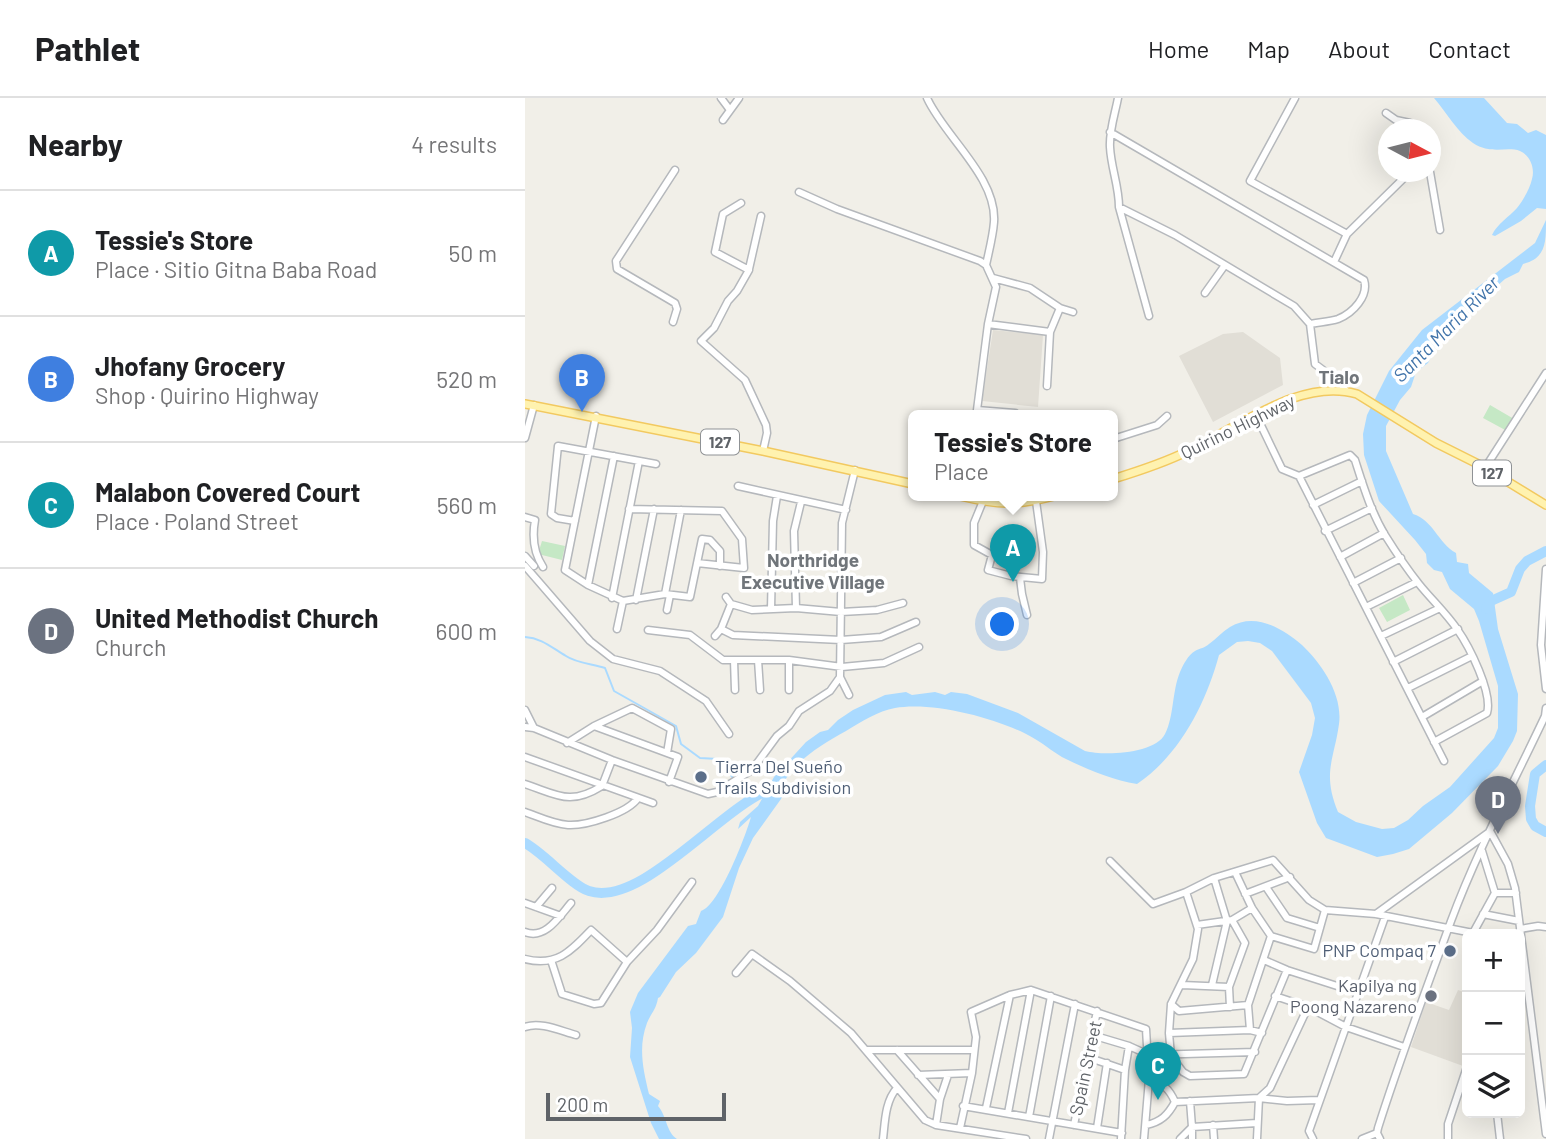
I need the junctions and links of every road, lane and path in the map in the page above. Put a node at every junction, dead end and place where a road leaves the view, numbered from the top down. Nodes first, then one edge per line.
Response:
1 (721, 98) edge
2 (739, 98) edge
3 (927, 98) edge
4 (1118, 98) edge
5 (1295, 98) edge
6 (730, 110) junction
7 (1386, 113) dead end
8 (1395, 119) edge
9 (723, 120) dead end
10 (1110, 132) junction
11 (675, 170) dead end
12 (1400, 182) edge
13 (1432, 182) edge
14 (799, 192) dead end
15 (741, 203) dead end
16 (1119, 207) junction
17 (761, 216) dead end
18 (1440, 230) dead end
19 (1347, 234) junction
20 (1333, 262) junction
21 (986, 265) junction
22 (1225, 265) junction
23 (749, 269) junction
24 (993, 278) junction
25 (1205, 293) dead end
26 (1060, 308) junction
27 (1073, 312) dead end
28 (1149, 316) dead end
29 (673, 322) dead end
30 (988, 324) junction
31 (1310, 324) junction
32 (1049, 332) junction
33 (1546, 373) edge
34 (1047, 386) dead end
35 (1346, 391) junction
36 (529, 404) edge
37 (977, 410) edge
38 (1256, 415) junction
39 (596, 416) junction
40 (1167, 416) dead end
41 (1118, 437) edge
42 (525, 438) edge
43 (763, 451) junction
44 (588, 452) junction
45 (614, 456) junction
46 (639, 461) junction
47 (656, 464) dead end
48 (1485, 468) junction
49 (855, 470) junction
50 (1299, 476) junction
51 (1118, 477) edge
52 (1362, 481) junction
53 (908, 483) edge
54 (738, 486) dead end
55 (777, 496) junction
56 (983, 501) joint
57 (1007, 501) edge
58 (1036, 501) joint
59 (801, 502) junction
60 (1546, 505) edge
61 (1313, 506) junction
62 (1372, 508) junction
63 (629, 509) junction
64 (654, 509) junction
65 (681, 510) junction
66 (846, 510) junction
67 (525, 517) edge
68 (575, 521) junction
69 (1325, 531) junction
70 (1384, 533) junction
71 (525, 556) edge
72 (1340, 556) junction
73 (1401, 558) junction
74 (697, 564) junction
75 (525, 566) edge
76 (534, 566) dead end
77 (720, 566) junction
78 (543, 567) dead end
79 (1546, 569) edge
80 (1020, 578) junction
81 (1545, 579) edge
82 (1417, 582) junction
83 (1353, 583) junction
84 (588, 586) junction
85 (667, 594) junction
86 (726, 597) dead end
87 (612, 598) junction
88 (636, 600) junction
89 (623, 601) junction
90 (903, 603) dead end
91 (731, 604) junction
92 (1366, 607) junction
93 (796, 608) junction
94 (1440, 608) junction
95 (771, 609) junction
96 (667, 610) dead end
97 (841, 612) junction
98 (1027, 615) dead end
99 (916, 622) dead end
100 (617, 629) dead end
101 (721, 629) junction
102 (1458, 629) junction
103 (648, 630) dead end
104 (715, 636) dead end
105 (1381, 636) junction
106 (841, 640) junction
107 (919, 647) dead end
108 (1472, 656) junction
109 (734, 660) junction
110 (758, 660) junction
111 (789, 660) junction
112 (1393, 662) junction
113 (842, 667) junction
114 (840, 677) junction
115 (1483, 681) junction
116 (1408, 688) junction
117 (1546, 688) edge
118 (760, 690) dead end
119 (789, 690) dead end
120 (735, 691) dead end
121 (849, 695) dead end
122 (1546, 708) edge
123 (525, 710) edge
124 (1545, 716) edge
125 (1422, 717) junction
126 (594, 726) junction
127 (525, 727) edge
128 (534, 728) junction
129 (729, 734) dead end
130 (1434, 741) junction
131 (567, 743) junction
132 (667, 753) junction
133 (525, 757) edge
134 (612, 760) junction
135 (1444, 761) dead end
136 (669, 782) junction
137 (525, 784) edge
138 (602, 786) junction
139 (638, 799) junction
140 (653, 803) dead end
141 (525, 812) edge
142 (1490, 831) junction
143 (1482, 850) junction
144 (1109, 862) dead end
145 (1235, 872) junction
146 (1290, 877) junction
147 (1214, 878) junction
148 (692, 882) dead end
149 (1266, 887) junction
150 (552, 888) dead end
151 (1187, 892) junction
152 (1495, 892) junction
153 (1516, 893) junction
154 (1245, 894) junction
155 (525, 903) edge
156 (571, 903) dead end
157 (536, 907) junction
158 (1252, 908) junction
159 (1325, 910) junction
160 (1376, 914) junction
161 (1483, 914) junction
162 (561, 916) junction
163 (1385, 917) junction
164 (1229, 920) junction
165 (1519, 921) junction
166 (1197, 925) junction
167 (1546, 927) edge
168 (1449, 928) junction
169 (1321, 929) junction
170 (1477, 929) edge
171 (1520, 929) joint
172 (1462, 931) edge
173 (525, 932) edge
174 (1271, 936) junction
175 (525, 959) edge
176 (551, 960) junction
177 (1264, 960) junction
178 (627, 961) junction
179 (1287, 970) junction
180 (736, 973) dead end
181 (1525, 980) edge
182 (1182, 985) junction
183 (1212, 985) junction
184 (1229, 987) junction
185 (1031, 990) junction
186 (1359, 993) junction
187 (1010, 995) junction
188 (1051, 996) junction
189 (1275, 996) junction
190 (1075, 1004) junction
191 (1171, 1004) junction
192 (1248, 1005) junction
193 (1230, 1007) junction
194 (1308, 1007) junction
195 (1097, 1011) junction
196 (525, 1027) edge
197 (1346, 1027) junction
198 (1250, 1030) junction
199 (1169, 1033) junction
200 (1262, 1033) junction
201 (576, 1035) dead end
202 (1092, 1035) junction
203 (1129, 1046) junction
204 (1404, 1047) junction
205 (866, 1050) junction
206 (897, 1050) junction
207 (973, 1050) junction
208 (1255, 1052) junction
209 (1149, 1055) junction
210 (1171, 1056) junction
211 (1087, 1057) junction
212 (1107, 1063) junction
213 (1125, 1070) junction
214 (972, 1073) junction
215 (918, 1075) junction
216 (948, 1075) junction
217 (1149, 1079) junction
218 (1462, 1082) edge
219 (897, 1088) junction
220 (1259, 1098) junction
221 (940, 1099) junction
222 (1319, 1100) junction
223 (1190, 1101) junction
224 (1175, 1102) junction
225 (963, 1106) junction
226 (986, 1108) junction
227 (1008, 1113) junction
228 (1029, 1117) junction
229 (1498, 1118) edge
230 (1052, 1121) junction
231 (1257, 1123) junction
232 (936, 1125) junction
233 (1074, 1125) junction
234 (1146, 1125) junction
235 (1213, 1125) junction
236 (1192, 1127) junction
237 (960, 1128) junction
238 (1097, 1128) junction
239 (1546, 1134) edge
240 (1121, 1136) edge
241 (1379, 1136) edge
242 (883, 1139) edge
243 (1026, 1139) edge
244 (1049, 1139) edge
245 (1144, 1139) edge
246 (1179, 1139) edge
247 (1192, 1139) edge
248 (1214, 1139) edge
249 (1257, 1139) edge
250 (1313, 1139) edge
251 (1362, 1139) edge
252 (1448, 1139) edge
253 (1500, 1139) edge

1 - 6 street
2 - 6 street
3 - 21 street
4 - 10 street
5 - 19 street
6 - 9 street
7 - 8 street
10 - 16 street
10 - 20 street
11 - 29 street
12 - 19 street
13 - 18 street
14 - 21 street
15 - 23 street
16 - 22 street
16 - 28 street
17 - 23 street
19 - 20 street
20 - 31 street
21 - 24 street
22 - 25 street
22 - 31 street
23 - 43 street
24 - 26 street
24 - 30 street
26 - 27 street
26 - 32 street
30 - 32 street
30 - 37 street
31 - 35 street
32 - 34 street
33 - 48 street
35 - 38 main road, Quirino Highway
35 - 48 main road, Quirino Highway / 127
36 - 39 main road, 127
36 - 42 street
38 - 50 street
38 - 51 main road, Quirino Highway
39 - 43 main road, 127
39 - 44 street
40 - 41 street
43 - 49 main road, 127
44 - 45 street
44 - 68 street
44 - 68 street
45 - 46 street
45 - 84 street
46 - 47 street
46 - 63 street
48 - 60 main road, Quirino Highway / 127
49 - 53 main road, 127
49 - 66 street
50 - 52 street
50 - 61 street
52 - 61 street
52 - 62 street
54 - 55 street
55 - 59 street
55 - 95 street
56 - 57 main road
56 - 80 street
57 - 58 main road
58 - 80 street
59 - 66 street
59 - 93 street
61 - 69 street
62 - 69 street
62 - 70 street
63 - 64 street
63 - 87 street
64 - 65 street
64 - 88 street
65 - 77 street
65 - 85 street
66 - 97 street
67 - 78 street
68 - 84 street
69 - 72 street
70 - 72 street
70 - 73 street
71 - 76 street
72 - 83 street
73 - 82 street
73 - 83 street
74 - 77 street
74 - 77 street
74 - 85 street
75 - 129 street
79 - 81 street
80 - 98 street
81 - 117 street
82 - 92 street
82 - 94 street
83 - 92 street
84 - 87 street
85 - 88 street
85 - 96 street
86 - 91 street
87 - 89 street
88 - 89 street
89 - 100 street
90 - 97 street
91 - 95 street
91 - 101 street
92 - 105 street
93 - 95 street
93 - 97 street
94 - 102 street
94 - 105 street
97 - 106 street
99 - 106 street
101 - 104 street
101 - 106 street
102 - 108 street
102 - 112 street
103 - 109 street
105 - 112 street
106 - 113 street
107 - 113 street
108 - 115 street
108 - 116 street
109 - 110 street
109 - 120 street
110 - 111 street
110 - 118 street
111 - 113 street
111 - 119 street
112 - 116 street
113 - 114 street
114 - 121 street
114 - 136 street
115 - 125 street
115 - 130 street
116 - 125 street
122 - 124 street
123 - 128 street
124 - 142 street
125 - 130 street
126 - 131 street
126 - 132 street
126 - 132 street
127 - 128 street
128 - 131 street
130 - 135 street
131 - 134 street
132 - 136 street
133 - 138 street
134 - 136 street
134 - 138 street
137 - 138 street
138 - 139 street
139 - 140 street
139 - 141 street
142 - 143 street
142 - 153 street
142 - 160 street
143 - 152 street
143 - 168 street
144 - 151 street
145 - 146 street
145 - 147 street
145 - 154 street
146 - 149 street
146 - 159 street
147 - 151 street
147 - 164 street
148 - 178 street
149 - 154 street
149 - 169 street
150 - 157 street
151 - 166 street
152 - 153 street
152 - 161 street
153 - 165 street
154 - 158 street
155 - 157 street
156 - 162 street
157 - 162 street
158 - 164 street
158 - 174 street
159 - 160 street
159 - 169 street
160 - 163 street
161 - 165 street
161 - 170 street
162 - 173 street
163 - 168 street
163 - 186 street
164 - 166 street
164 - 183 street
164 - 184 street
165 - 171 street
166 - 182 street
167 - 171 street
168 - 172 street
168 - 204 street
169 - 174 street
174 - 177 street
175 - 176 street
176 - 178 street
176 - 178 street
177 - 179 street
177 - 192 street
179 - 186 street
179 - 189 street
180 - 205 street
181 - 239 street
182 - 183 street
182 - 191 street
183 - 184 street
184 - 193 street
185 - 187 street
185 - 188 street
185 - 227 street
186 - 197 street
187 - 207 street
187 - 226 street
188 - 190 street
188 - 228 street
189 - 194 street
189 - 200 street
190 - 195 street
190 - 230 street
191 - 193 street
191 - 199 street
192 - 193 street
192 - 198 street
194 - 197 street
194 - 220 street
195 - 202 street, Spain Street
195 - 209 street
196 - 201 street
197 - 204 street
197 - 222 street
198 - 199 street
198 - 200 street
199 - 210 street
200 - 208 street
202 - 203 street
202 - 211 street, Spain Street
203 - 209 street
203 - 213 street
204 - 241 street
205 - 206 street
205 - 219 street
206 - 207 street
206 - 215 street
207 - 214 street
208 - 210 street
208 - 210 street
209 - 210 street
209 - 217 street
211 - 212 street
211 - 233 street, Spain Street
212 - 213 street
212 - 238 street
213 - 240 street
214 - 216 street
214 - 225 street
215 - 216 street
215 - 221 street
216 - 221 street
217 - 224 street
217 - 234 street
218 - 252 street
219 - 232 street
219 - 242 street
220 - 222 street
220 - 223 street
220 - 231 street
221 - 232 street
222 - 250 street
223 - 224 street
223 - 236 street
224 - 234 street
225 - 226 street
225 - 237 street
226 - 227 street
227 - 228 street
228 - 230 street
229 - 253 street
230 - 233 street
230 - 244 street
231 - 235 street
231 - 249 street
232 - 237 street
233 - 238 street
234 - 245 street
235 - 236 street
235 - 248 street
236 - 246 street
236 - 247 street
237 - 243 street
238 - 240 street
241 - 251 street

